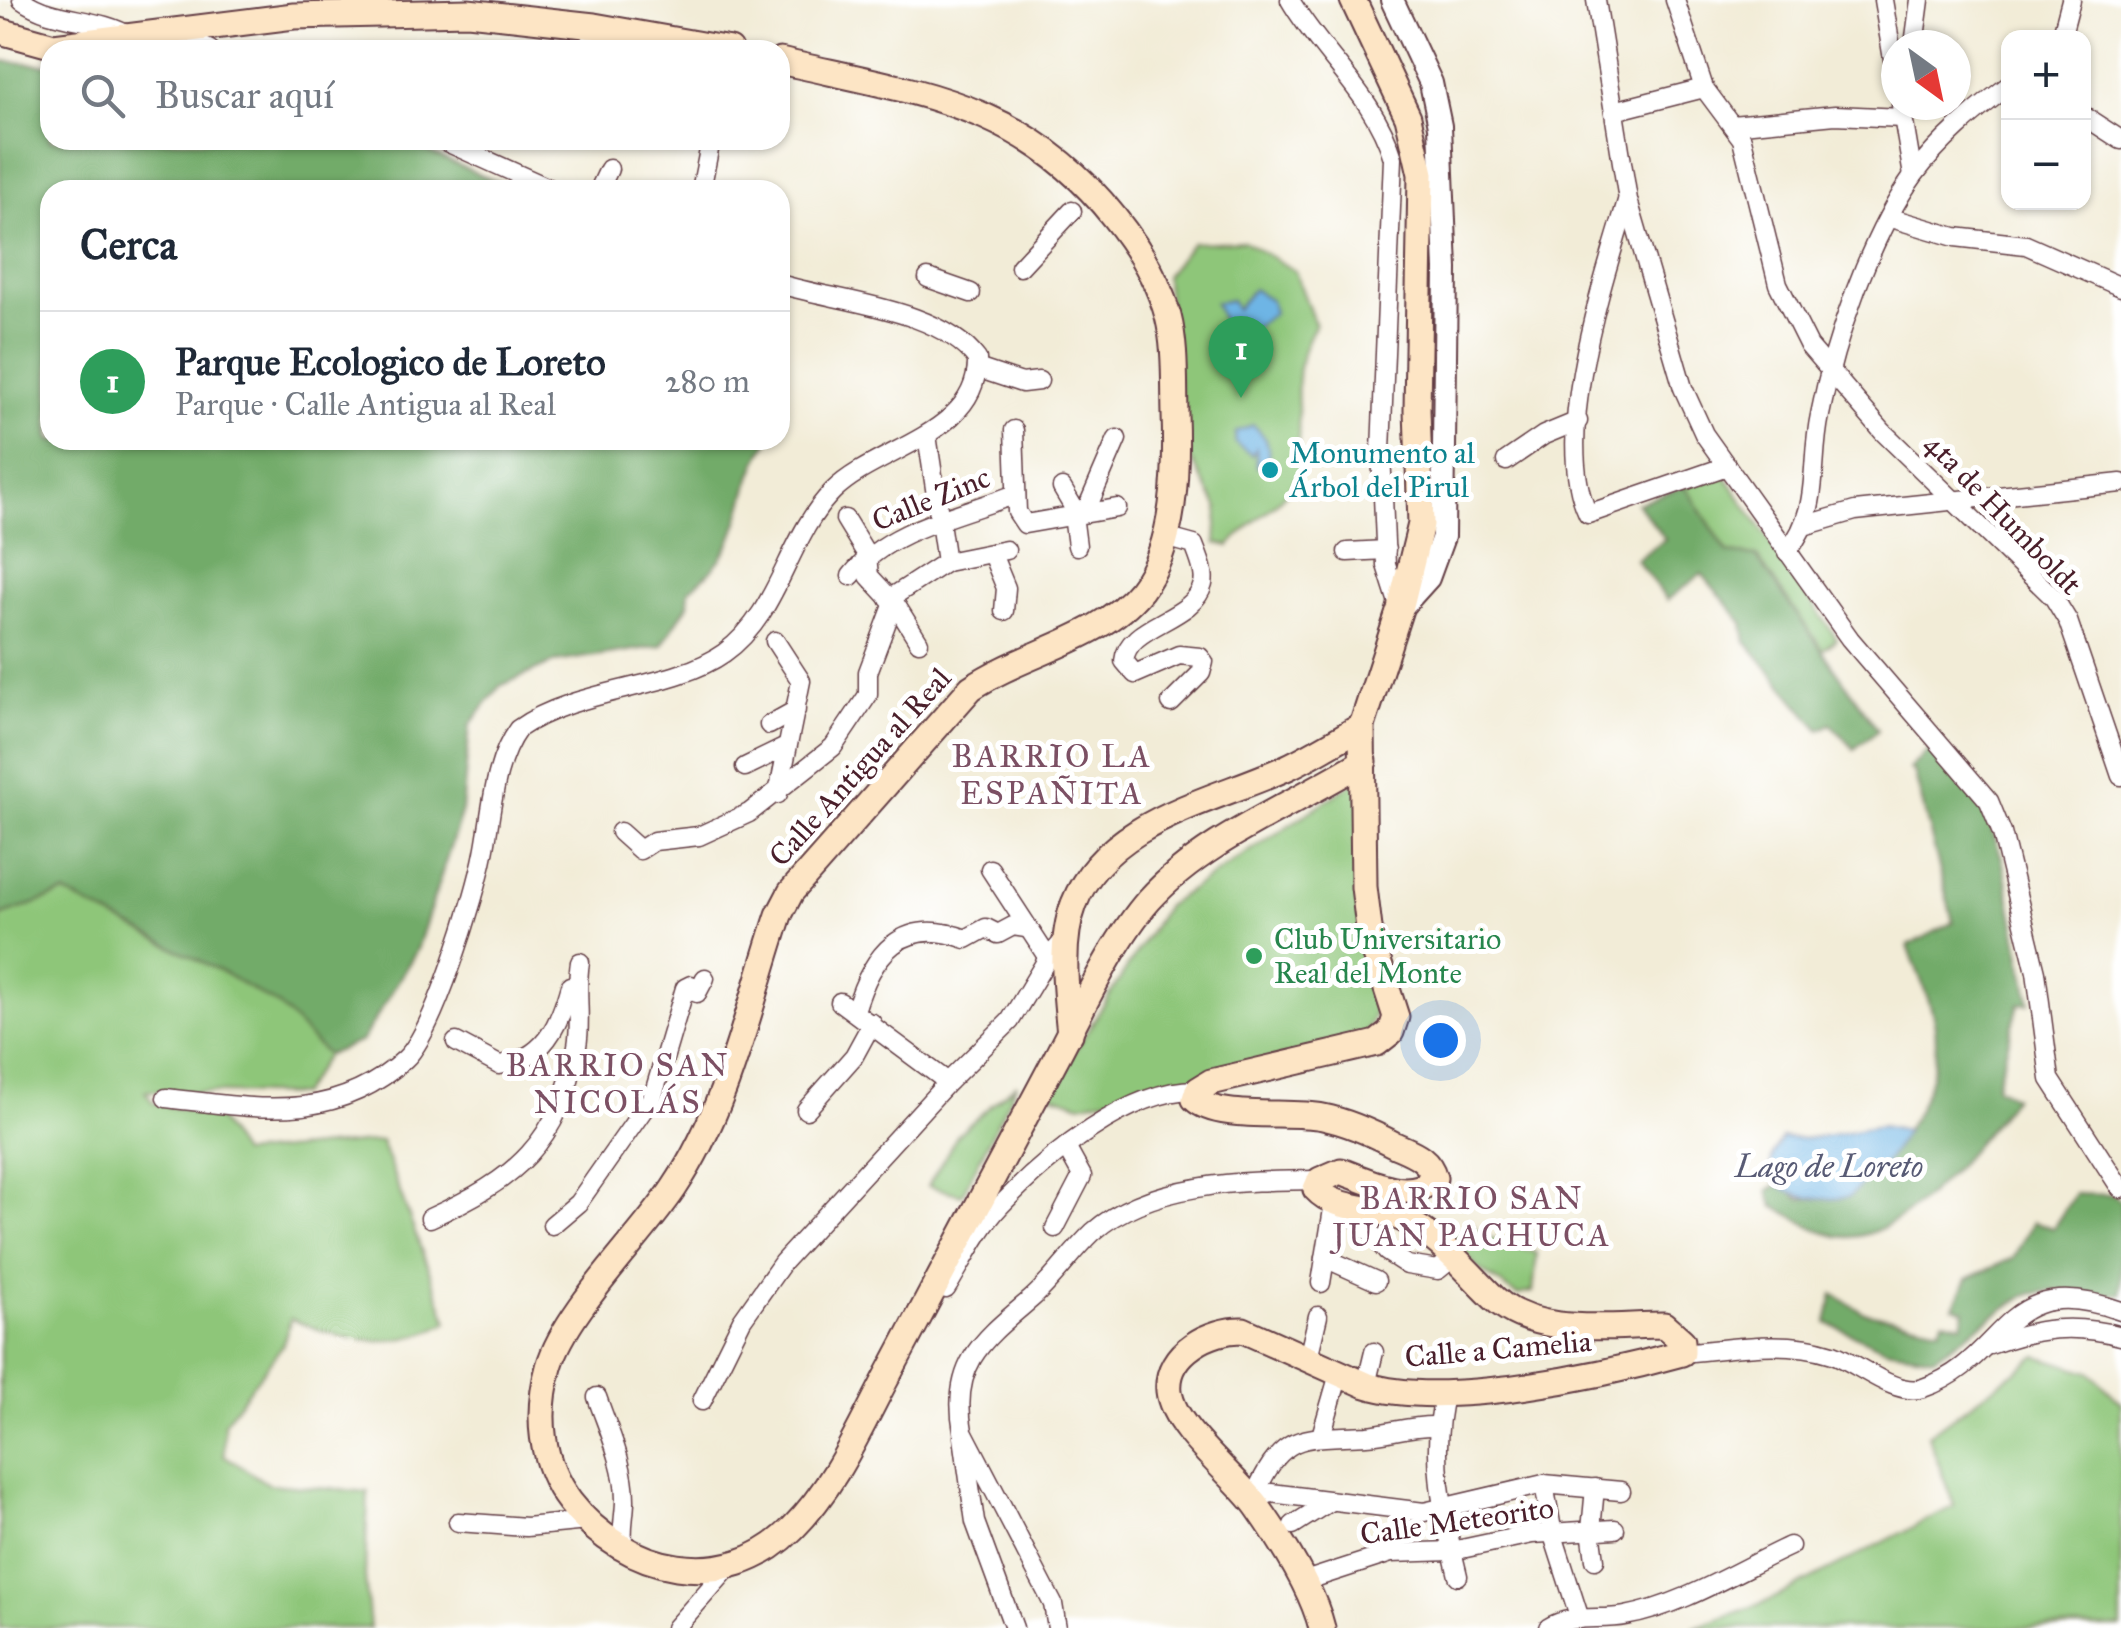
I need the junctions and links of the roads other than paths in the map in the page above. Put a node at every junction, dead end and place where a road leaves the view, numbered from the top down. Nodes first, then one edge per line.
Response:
1 (22, 0) edge
2 (1290, 0) edge
3 (1353, 0) edge
4 (1392, 0) edge
5 (1596, 0) edge
6 (1676, 0) edge
7 (1883, 0) edge
8 (1920, 0) edge
9 (2071, 0) edge
10 (460, 6) edge
11 (552, 21) junction
12 (1888, 30) edge
13 (1916, 30) edge
14 (2062, 30) edge
15 (0, 31) edge
16 (172, 32) junction
17 (130, 37) junction
18 (105, 40) edge
19 (189, 40) edge
20 (606, 40) edge
21 (669, 40) edge
22 (40, 42) edge
23 (790, 63) edge
24 (1704, 88) junction
25 (2001, 91) edge
26 (1614, 111) junction
27 (1881, 112) edge
28 (1904, 120) edge
29 (2090, 120) edge
30 (1732, 126) junction
31 (2121, 140) edge
32 (464, 150) edge
33 (709, 150) edge
34 (610, 169) dead end
35 (1913, 176) junction
36 (530, 180) edge
37 (605, 180) edge
38 (703, 180) edge
39 (1628, 200) junction
40 (1072, 211) dead end
41 (1891, 218) junction
42 (1020, 267) dead end
43 (928, 278) dead end
44 (790, 286) edge
45 (2121, 287) edge
46 (971, 293) dead end
47 (977, 368) junction
48 (1831, 368) junction
49 (1039, 381) dead end
50 (1578, 421) junction
51 (1014, 430) dead end
52 (927, 435) junction
53 (1117, 439) dead end
54 (1506, 461) dead end
55 (1726, 466) junction
56 (2121, 483) edge
57 (1062, 488) dead end
58 (1016, 494) junction
59 (1952, 499) junction
60 (1118, 508) dead end
61 (1079, 514) junction
62 (845, 520) dead end
63 (940, 523) junction
64 (1807, 525) junction
65 (1165, 537) junction
66 (1077, 546) dead end
67 (1386, 550) junction
68 (1346, 552) dead end
69 (1787, 552) junction
70 (867, 555) junction
71 (946, 562) junction
72 (850, 576) dead end
73 (892, 601) junction
74 (1400, 609) junction
75 (1004, 611) dead end
76 (775, 641) dead end
77 (918, 642) dead end
78 (1172, 703) dead end
79 (796, 710) junction
80 (769, 724) dead end
81 (1362, 726) junction
82 (786, 747) junction
83 (1364, 761) junction
84 (745, 767) dead end
85 (2121, 776) edge
86 (778, 794) junction
87 (620, 832) dead end
88 (990, 869) dead end
89 (1026, 928) junction
90 (1067, 937) junction
91 (1048, 958) junction
92 (705, 978) dead end
93 (872, 1023) junction
94 (1070, 1034) junction
95 (456, 1042) dead end
96 (948, 1082) junction
97 (1198, 1090) junction
98 (166, 1098) dead end
99 (806, 1110) dead end
100 (1066, 1148) junction
101 (1320, 1180) junction
102 (1208, 1186) junction
103 (2121, 1190) edge
104 (1334, 1203) junction
105 (1214, 1204) dead end
106 (430, 1218) dead end
107 (552, 1224) dead end
108 (1055, 1228) dead end
109 (1387, 1252) junction
110 (1455, 1256) junction
111 (1325, 1258) junction
112 (1320, 1283) dead end
113 (2121, 1311) edge
114 (1318, 1316) dead end
115 (1586, 1325) junction
116 (2121, 1336) edge
117 (922, 1337) dead end
118 (1980, 1349) junction
119 (1374, 1352) dead end
120 (1682, 1353) junction
121 (1308, 1358) junction
122 (1630, 1368) junction
123 (1339, 1374) junction
124 (1366, 1385) junction
125 (1444, 1392) junction
126 (597, 1396) dead end
127 (702, 1401) dead end
128 (1436, 1426) junction
129 (963, 1431) junction
130 (1321, 1436) junction
131 (1544, 1484) junction
132 (1595, 1488) junction
133 (1621, 1491) dead end
134 (1252, 1500) junction
135 (1329, 1502) junction
136 (1441, 1507) junction
137 (587, 1521) junction
138 (458, 1522) dead end
139 (1293, 1524) dead end
140 (1615, 1529) dead end
141 (1590, 1530) junction
142 (1553, 1534) junction
143 (1790, 1546) dead end
144 (624, 1549) junction
145 (1452, 1551) junction
146 (1595, 1560) dead end
147 (728, 1568) junction
148 (1458, 1576) dead end
149 (1308, 1580) dead end
150 (1580, 1619) junction
151 (674, 1628) edge
152 (1014, 1628) edge
153 (1057, 1628) edge
154 (1322, 1628) edge
155 (1548, 1628) edge

1 - 17 street
2 - 67 street
3 - 74 main road
4 - 74 street
5 - 26 street
6 - 24 street, 4ta de Humboldt
7 - 12 street
8 - 13 street
9 - 14 street
10 - 11 main road
10 - 16 main road
11 - 20 street
11 - 21 main road
15 - 22 main road
16 - 17 main road
16 - 19 street
17 - 18 main road
23 - 65 main road, Calle Antigua al Real
24 - 26 street
24 - 30 street, 4ta de Humboldt
25 - 35 street
26 - 39 street
27 - 30 street
28 - 35 street
29 - 31 street
30 - 48 street, 4ta de Humboldt
32 - 36 street
33 - 38 street
34 - 37 street
35 - 41 street
39 - 50 street
39 - 55 street
40 - 42 street
41 - 45 street
41 - 48 street
43 - 46 street
44 - 47 street
47 - 49 street
47 - 52 street
48 - 59 street, 4ta de Humboldt
48 - 64 street
50 - 54 street
50 - 55 street
51 - 58 street
52 - 63 street
52 - 98 street
53 - 61 street
55 - 69 street
56 - 59 street
57 - 61 street
58 - 61 street
58 - 63 street, Calle Zinc
59 - 64 street
59 - 85 street, 4ta de Humboldt
60 - 61 street
61 - 66 street
62 - 70 street, Calle Zinc
63 - 70 street, Calle Zinc
63 - 71 street
64 - 69 street
65 - 78 street
65 - 137 main road, Calle Antigua al Real
67 - 68 street
67 - 74 street
69 - 103 street
70 - 72 street
70 - 73 street, Calle Zinc
71 - 73 street
71 - 75 street
73 - 77 street, Calle Zinc
73 - 86 street
74 - 81 main road
76 - 79 street
79 - 80 street
79 - 82 street
81 - 83 main road
81 - 90 main road
82 - 84 street
82 - 86 street
83 - 94 main road
83 - 97 main road
86 - 87 street
88 - 89 street
89 - 91 street
89 - 93 street
90 - 91 street
90 - 94 main road
91 - 96 street
92 - 107 street
93 - 96 street
93 - 99 street
94 - 147 main road
95 - 106 street
96 - 127 street
97 - 100 street
97 - 101 main road
100 - 108 street
100 - 117 street
101 - 102 street
101 - 104 main road
102 - 105 street
102 - 129 street
104 - 109 street
104 - 110 main road
104 - 111 street
109 - 110 street
109 - 111 street
110 - 115 main road
111 - 112 street
113 - 118 street
114 - 121 street
115 - 120 main road
115 - 122 main road
116 - 118 street
118 - 120 street
119 - 124 street
120 - 122 main road, Calle a Camelia
121 - 123 main road, Calle a Camelia
121 - 134 main road, Calle a Camelia
122 - 125 main road, Calle a Camelia
123 - 124 main road, Calle a Camelia
123 - 130 street
124 - 125 main road, Calle a Camelia
125 - 128 street
126 - 144 street
128 - 130 street
128 - 136 street
129 - 152 street
129 - 153 street
130 - 134 street
131 - 132 street
131 - 136 street
131 - 142 street
132 - 133 street
132 - 141 street
134 - 135 street
134 - 154 main road, Calle a Camelia
135 - 136 street
135 - 139 street
136 - 145 street
137 - 138 street
137 - 144 main road, Calle Antigua al Real
140 - 141 street, Calle Meteorito
141 - 142 street, Calle Meteorito
141 - 146 street
142 - 145 street, Calle Meteorito
142 - 150 street
143 - 150 street
144 - 147 main road, Calle Antigua al Real
145 - 148 street
145 - 149 street, Calle Meteorito
147 - 151 street
150 - 155 street

